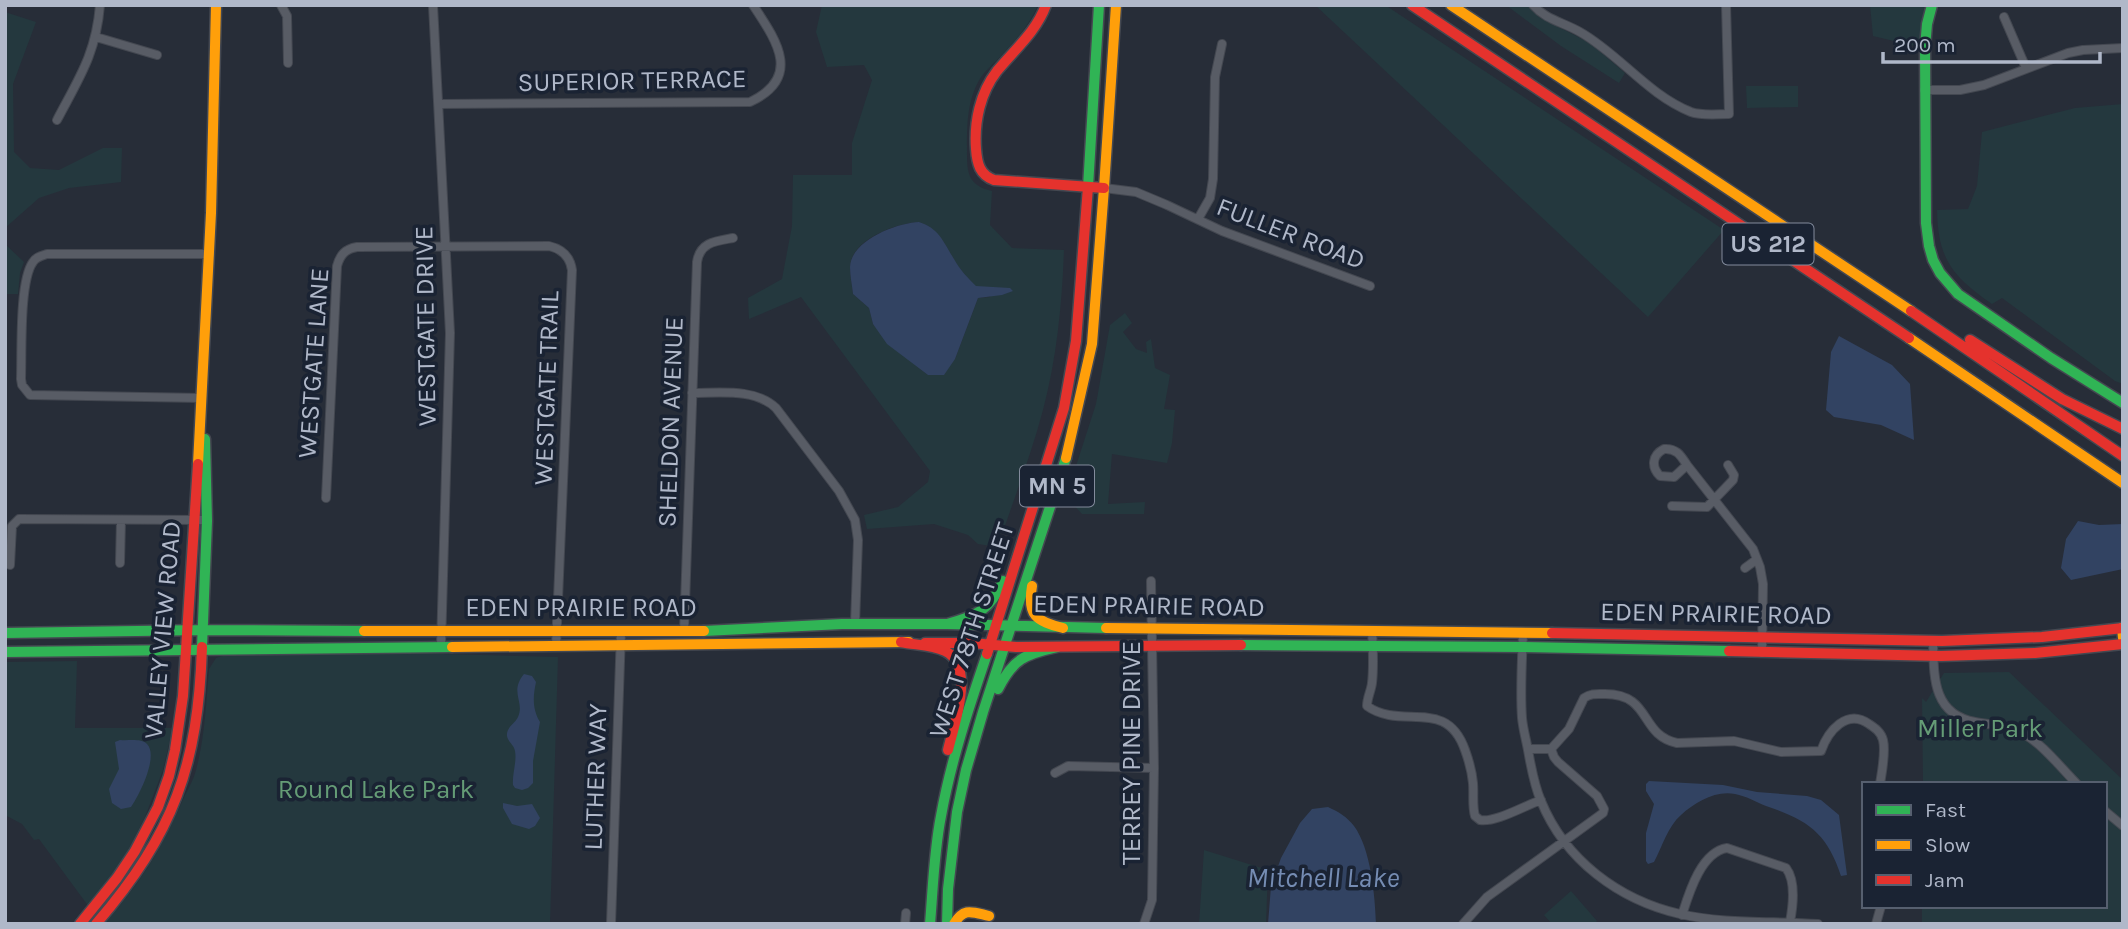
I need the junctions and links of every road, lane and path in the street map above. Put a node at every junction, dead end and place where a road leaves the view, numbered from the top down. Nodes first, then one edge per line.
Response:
1 (100, 5) edge
2 (216, 5) edge
3 (281, 5) edge
4 (433, 5) edge
5 (753, 5) edge
6 (1046, 5) edge
7 (1099, 5) edge
8 (1116, 5) edge
9 (1412, 5) edge
10 (1451, 5) edge
11 (1533, 5) edge
12 (1726, 5) edge
13 (1932, 5) edge
14 (2004, 17) dead end
15 (96, 37) junction
16 (1222, 44) dead end
17 (2123, 48) edge
18 (157, 55) dead end
19 (288, 63) dead end
20 (2025, 68) junction
21 (1924, 90) junction
22 (439, 104) junction
23 (57, 120) dead end
24 (1088, 187) junction
25 (1104, 188) junction
26 (1198, 219) junction
27 (733, 238) dead end
28 (446, 247) junction
29 (210, 254) junction
30 (1370, 286) dead end
31 (1882, 292) junction
32 (692, 393) junction
33 (202, 398) junction
34 (2123, 402) edge
35 (2123, 429) edge
36 (1051, 453) junction
37 (2123, 457) edge
38 (1728, 465) dead end
39 (1687, 466) dead end
40 (2123, 483) edge
41 (326, 498) dead end
42 (1714, 501) junction
43 (1672, 506) dead end
44 (194, 519) junction
45 (121, 520) junction
46 (207, 520) junction
47 (1043, 531) junction
48 (120, 563) dead end
49 (1758, 563) junction
50 (10, 565) dead end
51 (1745, 568) dead end
52 (1151, 582) dead end
53 (855, 624) junction
54 (947, 624) junction
55 (996, 624) junction
56 (1013, 625) junction
57 (1063, 628) junction
58 (1152, 628) junction
59 (2122, 628) edge
60 (202, 629) junction
61 (187, 630) junction
62 (442, 630) junction
63 (1372, 630) junction
64 (557, 631) junction
65 (621, 632) junction
66 (684, 632) junction
67 (1523, 633) junction
68 (5, 634) edge
69 (1763, 637) junction
70 (2123, 638) edge
71 (1933, 641) junction
72 (901, 642) junction
73 (990, 644) junction
74 (2123, 644) edge
75 (1006, 645) junction
76 (441, 646) junction
77 (556, 646) junction
78 (1373, 646) junction
79 (620, 647) junction
80 (1057, 647) junction
81 (1152, 647) junction
82 (1522, 647) junction
83 (186, 649) junction
84 (202, 649) junction
85 (5, 652) edge
86 (1762, 653) junction
87 (1933, 656) junction
88 (1528, 749) junction
89 (1551, 749) junction
90 (1154, 768) junction
91 (1055, 773) dead end
92 (1880, 782) edge
93 (2075, 782) edge
94 (1541, 800) junction
95 (2107, 813) edge
96 (2123, 826) edge
97 (1565, 842) junction
98 (935, 858) junction
99 (948, 889) junction
100 (906, 913) dead end
101 (1682, 915) junction
102 (989, 916) dead end
103 (1790, 922) junction
104 (80, 924) edge
105 (96, 924) edge
106 (611, 924) edge
107 (905, 924) edge
108 (930, 924) edge
109 (947, 924) edge
110 (954, 924) edge
111 (1144, 924) edge
112 (1463, 924) edge
113 (1818, 924) edge

1 - 15 street
2 - 29 main road, VALLEY VIEW ROAD
3 - 19 street
4 - 22 street, WESTGATE DRIVE
5 - 22 street, SUPERIOR TERRACE
6 - 24 main road
7 - 24 main road, MN 5
8 - 25 main road, MN 5
9 - 40 main road, US 212
10 - 31 main road, US 212
11 - 12 street
13 - 21 main road
14 - 20 street
15 - 18 street
15 - 23 street
16 - 26 street, FULLER ROAD
17 - 20 street
20 - 21 street
21 - 34 main road
22 - 28 street, WESTGATE DRIVE
24 - 25 main road
24 - 36 main road, WEST 78TH STREET / MN 5
25 - 26 street, FULLER ROAD
25 - 47 main road, WEST 78TH STREET / MN 5
26 - 30 street, FULLER ROAD
27 - 32 street, SHELDON AVENUE
28 - 41 street, WESTGATE LANE
28 - 62 street, WESTGATE DRIVE
28 - 64 street, WESTGATE TRAIL
29 - 33 main road, VALLEY VIEW ROAD
29 - 33 street
31 - 35 main road
31 - 37 main road, US 212
32 - 53 street
32 - 66 street, SHELDON AVENUE
33 - 44 main road, VALLEY VIEW ROAD
33 - 46 main road, VALLEY VIEW ROAD
36 - 54 main road
36 - 55 main road, WEST 78TH STREET / MN 5
38 - 42 street
39 - 42 street
42 - 43 street
42 - 49 street
44 - 45 street
44 - 46 street
44 - 61 main road, VALLEY VIEW ROAD
45 - 48 street
45 - 50 street
46 - 60 main road, VALLEY VIEW ROAD
47 - 56 main road, WEST 78TH STREET / MN 5
47 - 57 main road
49 - 51 street
49 - 69 street
52 - 58 street, TERREY PINE DRIVE
53 - 54 main road, EDEN PRAIRIE ROAD
53 - 66 main road, EDEN PRAIRIE ROAD
54 - 55 main road, EDEN PRAIRIE ROAD
55 - 56 main road, EDEN PRAIRIE ROAD
55 - 73 main road, WEST 78TH STREET / MN 5
56 - 57 main road, EDEN PRAIRIE ROAD
56 - 75 main road, WEST 78TH STREET / MN 5
57 - 58 main road, EDEN PRAIRIE ROAD
58 - 63 main road, EDEN PRAIRIE ROAD
58 - 81 street, TERREY PINE DRIVE
59 - 70 main road
59 - 71 main road, EDEN PRAIRIE ROAD
60 - 61 main road, EDEN PRAIRIE ROAD
60 - 62 main road, EDEN PRAIRIE ROAD
60 - 84 main road, VALLEY VIEW ROAD
61 - 68 main road, EDEN PRAIRIE ROAD
61 - 83 main road, VALLEY VIEW ROAD
62 - 64 main road, EDEN PRAIRIE ROAD
62 - 76 street, WESTGATE DRIVE
63 - 67 main road, EDEN PRAIRIE ROAD
63 - 78 street
64 - 65 main road, EDEN PRAIRIE ROAD
64 - 77 street, WESTGATE TRAIL
65 - 66 main road, EDEN PRAIRIE ROAD
65 - 79 street, LUTHER WAY
67 - 69 main road, EDEN PRAIRIE ROAD
67 - 82 street
69 - 71 main road, EDEN PRAIRIE ROAD
69 - 86 street
71 - 87 street
72 - 73 main road, EDEN PRAIRIE ROAD
72 - 79 main road, EDEN PRAIRIE ROAD
72 - 98 main road
73 - 75 main road, EDEN PRAIRIE ROAD
73 - 98 main road, WEST 78TH STREET / MN 5
74 - 87 main road, EDEN PRAIRIE ROAD
75 - 80 main road, EDEN PRAIRIE ROAD
75 - 99 main road, WEST 78TH STREET / MN 5
76 - 77 main road, EDEN PRAIRIE ROAD
76 - 84 main road, EDEN PRAIRIE ROAD
77 - 79 main road, EDEN PRAIRIE ROAD
78 - 81 main road, EDEN PRAIRIE ROAD
78 - 82 main road, EDEN PRAIRIE ROAD
78 - 94 street
79 - 106 street, LUTHER WAY
80 - 81 main road, EDEN PRAIRIE ROAD
80 - 99 main road
81 - 90 street, TERREY PINE DRIVE
82 - 86 main road, EDEN PRAIRIE ROAD
82 - 88 street
83 - 84 main road, EDEN PRAIRIE ROAD
83 - 85 main road, EDEN PRAIRIE ROAD
83 - 104 main road, VALLEY VIEW ROAD
84 - 105 main road, VALLEY VIEW ROAD
86 - 87 main road, EDEN PRAIRIE ROAD
87 - 93 street
88 - 89 street
88 - 94 street
89 - 92 street
89 - 97 street
90 - 91 street
90 - 111 street, TERREY PINE DRIVE
94 - 97 street
95 - 96 street
97 - 101 street
97 - 112 street
98 - 108 main road, WEST 78TH STREET / MN 5
99 - 109 main road, WEST 78TH STREET / MN 5
100 - 107 street
101 - 103 street
101 - 103 street
102 - 110 main road
103 - 113 street

